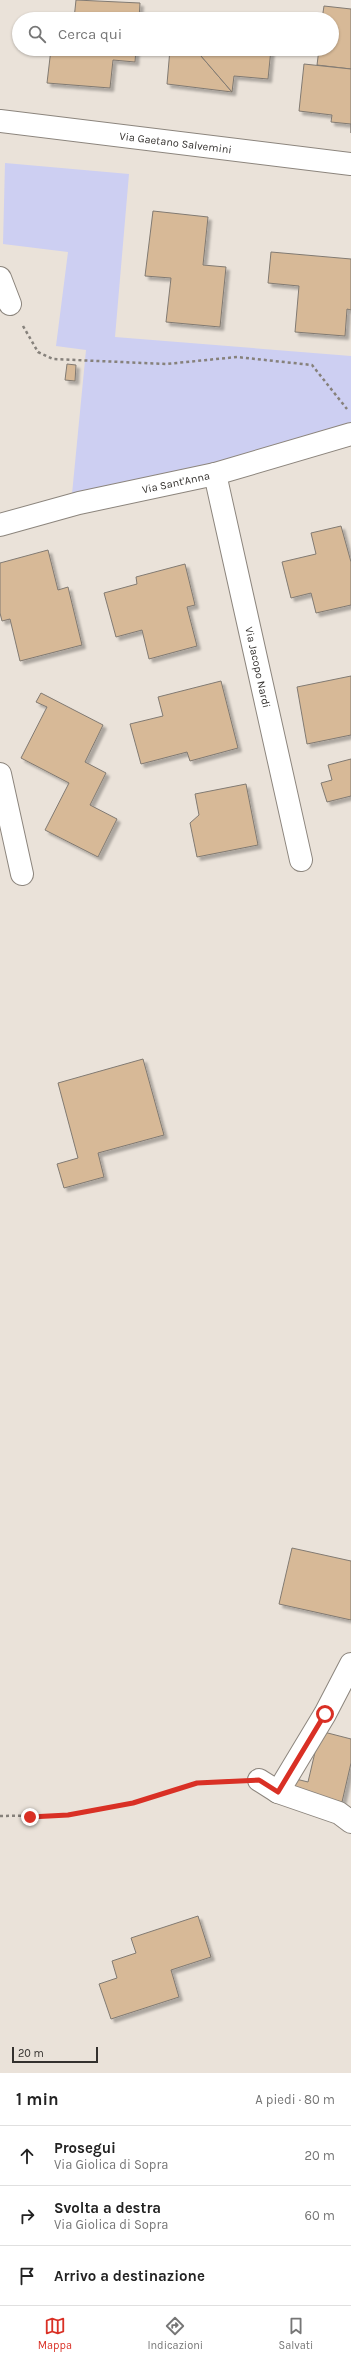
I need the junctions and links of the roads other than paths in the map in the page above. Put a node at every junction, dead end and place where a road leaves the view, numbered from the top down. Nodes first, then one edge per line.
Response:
1 (0, 121) edge
2 (351, 164) edge
3 (0, 278) edge
4 (10, 304) road end
5 (351, 434) edge
6 (216, 474) junction
7 (0, 525) edge
8 (0, 774) edge
9 (301, 860) dead end
10 (22, 874) dead end
11 (351, 1664) edge
12 (259, 1780) road end
13 (278, 1792) junction
14 (351, 1822) edge

1 - 2 street, Via Gaetano Salvemini
3 - 4 street
5 - 6 street, Via Sant'Anna
6 - 7 street, Via Sant'Anna
6 - 9 street, Via Jacopo Nardi
8 - 10 street
11 - 13 street
12 - 13 street
13 - 14 street

